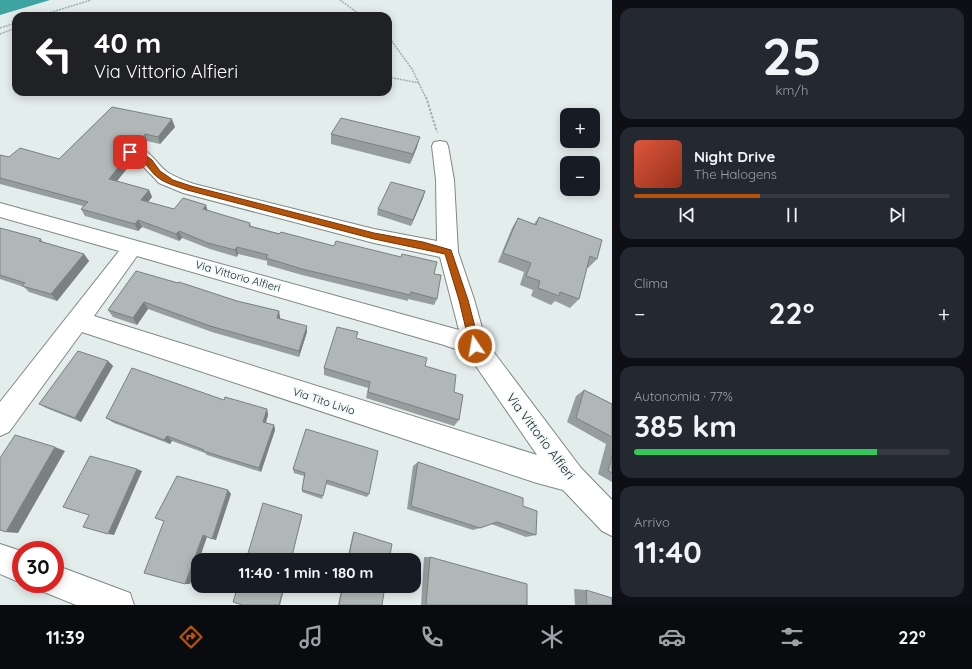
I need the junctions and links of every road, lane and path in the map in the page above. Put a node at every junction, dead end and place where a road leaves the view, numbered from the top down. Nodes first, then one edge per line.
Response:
1 (91, 0) edge
2 (340, 0) edge
3 (52, 12) edge
4 (356, 12) edge
5 (12, 24) edge
6 (0, 28) edge
7 (12, 30) edge
8 (0, 34) edge
9 (392, 41) edge
10 (392, 78) edge
11 (420, 83) junction
12 (440, 146) joint
13 (130, 152) edge
14 (0, 210) edge
15 (133, 247) junction
16 (448, 252) junction
17 (77, 321) junction
18 (475, 346) junction
19 (0, 423) edge
20 (572, 478) junction
21 (612, 521) edge
22 (0, 559) edge
23 (12, 564) edge
24 (64, 584) edge
25 (118, 605) edge

1 - 3 path
2 - 4 path
5 - 6 path
7 - 8 path
9 - 11 path
10 - 11 path
11 - 12 path
12 - 16 street, Via Vittorio Alfieri
13 - 16 street
14 - 15 street, Via Vittorio Alfieri
15 - 17 street
15 - 18 street, Via Vittorio Alfieri
16 - 18 street, Via Vittorio Alfieri
17 - 19 street
17 - 20 street, Via Tito Livio
18 - 20 street, Via Vittorio Alfieri
20 - 21 street, Via Vittorio Alfieri
22 - 23 street
24 - 25 street

